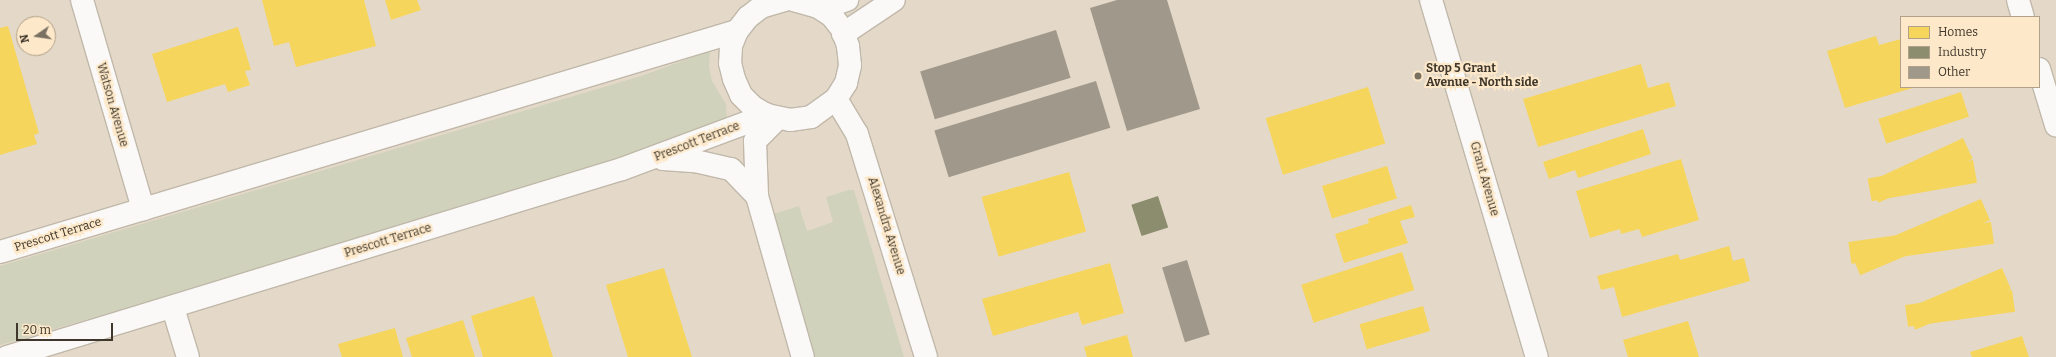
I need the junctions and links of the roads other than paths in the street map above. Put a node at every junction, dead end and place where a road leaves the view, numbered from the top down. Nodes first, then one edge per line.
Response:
1 (82, 0) edge
2 (847, 0) edge
3 (894, 0) edge
4 (1431, 0) edge
5 (2018, 0) edge
6 (801, 2) edge
7 (763, 3) edge
8 (2023, 16) edge
9 (737, 31) junction
10 (843, 34) junction
11 (2040, 72) edge
12 (836, 99) junction
13 (772, 117) junction
14 (2056, 125) edge
15 (654, 158) junction
16 (757, 196) junction
17 (143, 209) junction
18 (0, 252) edge
19 (172, 308) junction
20 (7, 357) edge
21 (188, 357) edge
22 (803, 357) edge
23 (926, 357) edge
24 (1537, 357) edge

1 - 17 street, Watson Avenue
2 - 6 street
3 - 10 street
4 - 24 street, Grant Avenue
5 - 8 street
6 - 7 street
6 - 10 street
7 - 9 street
9 - 13 street
9 - 17 street, Prescott Terrace
10 - 12 street
11 - 14 street
12 - 13 street
12 - 23 street, Alexandra Avenue
13 - 15 street, Prescott Terrace
13 - 16 street
15 - 16 street
15 - 19 street, Prescott Terrace
16 - 22 street
17 - 18 street, Prescott Terrace
19 - 20 street, Prescott Terrace
19 - 21 street

